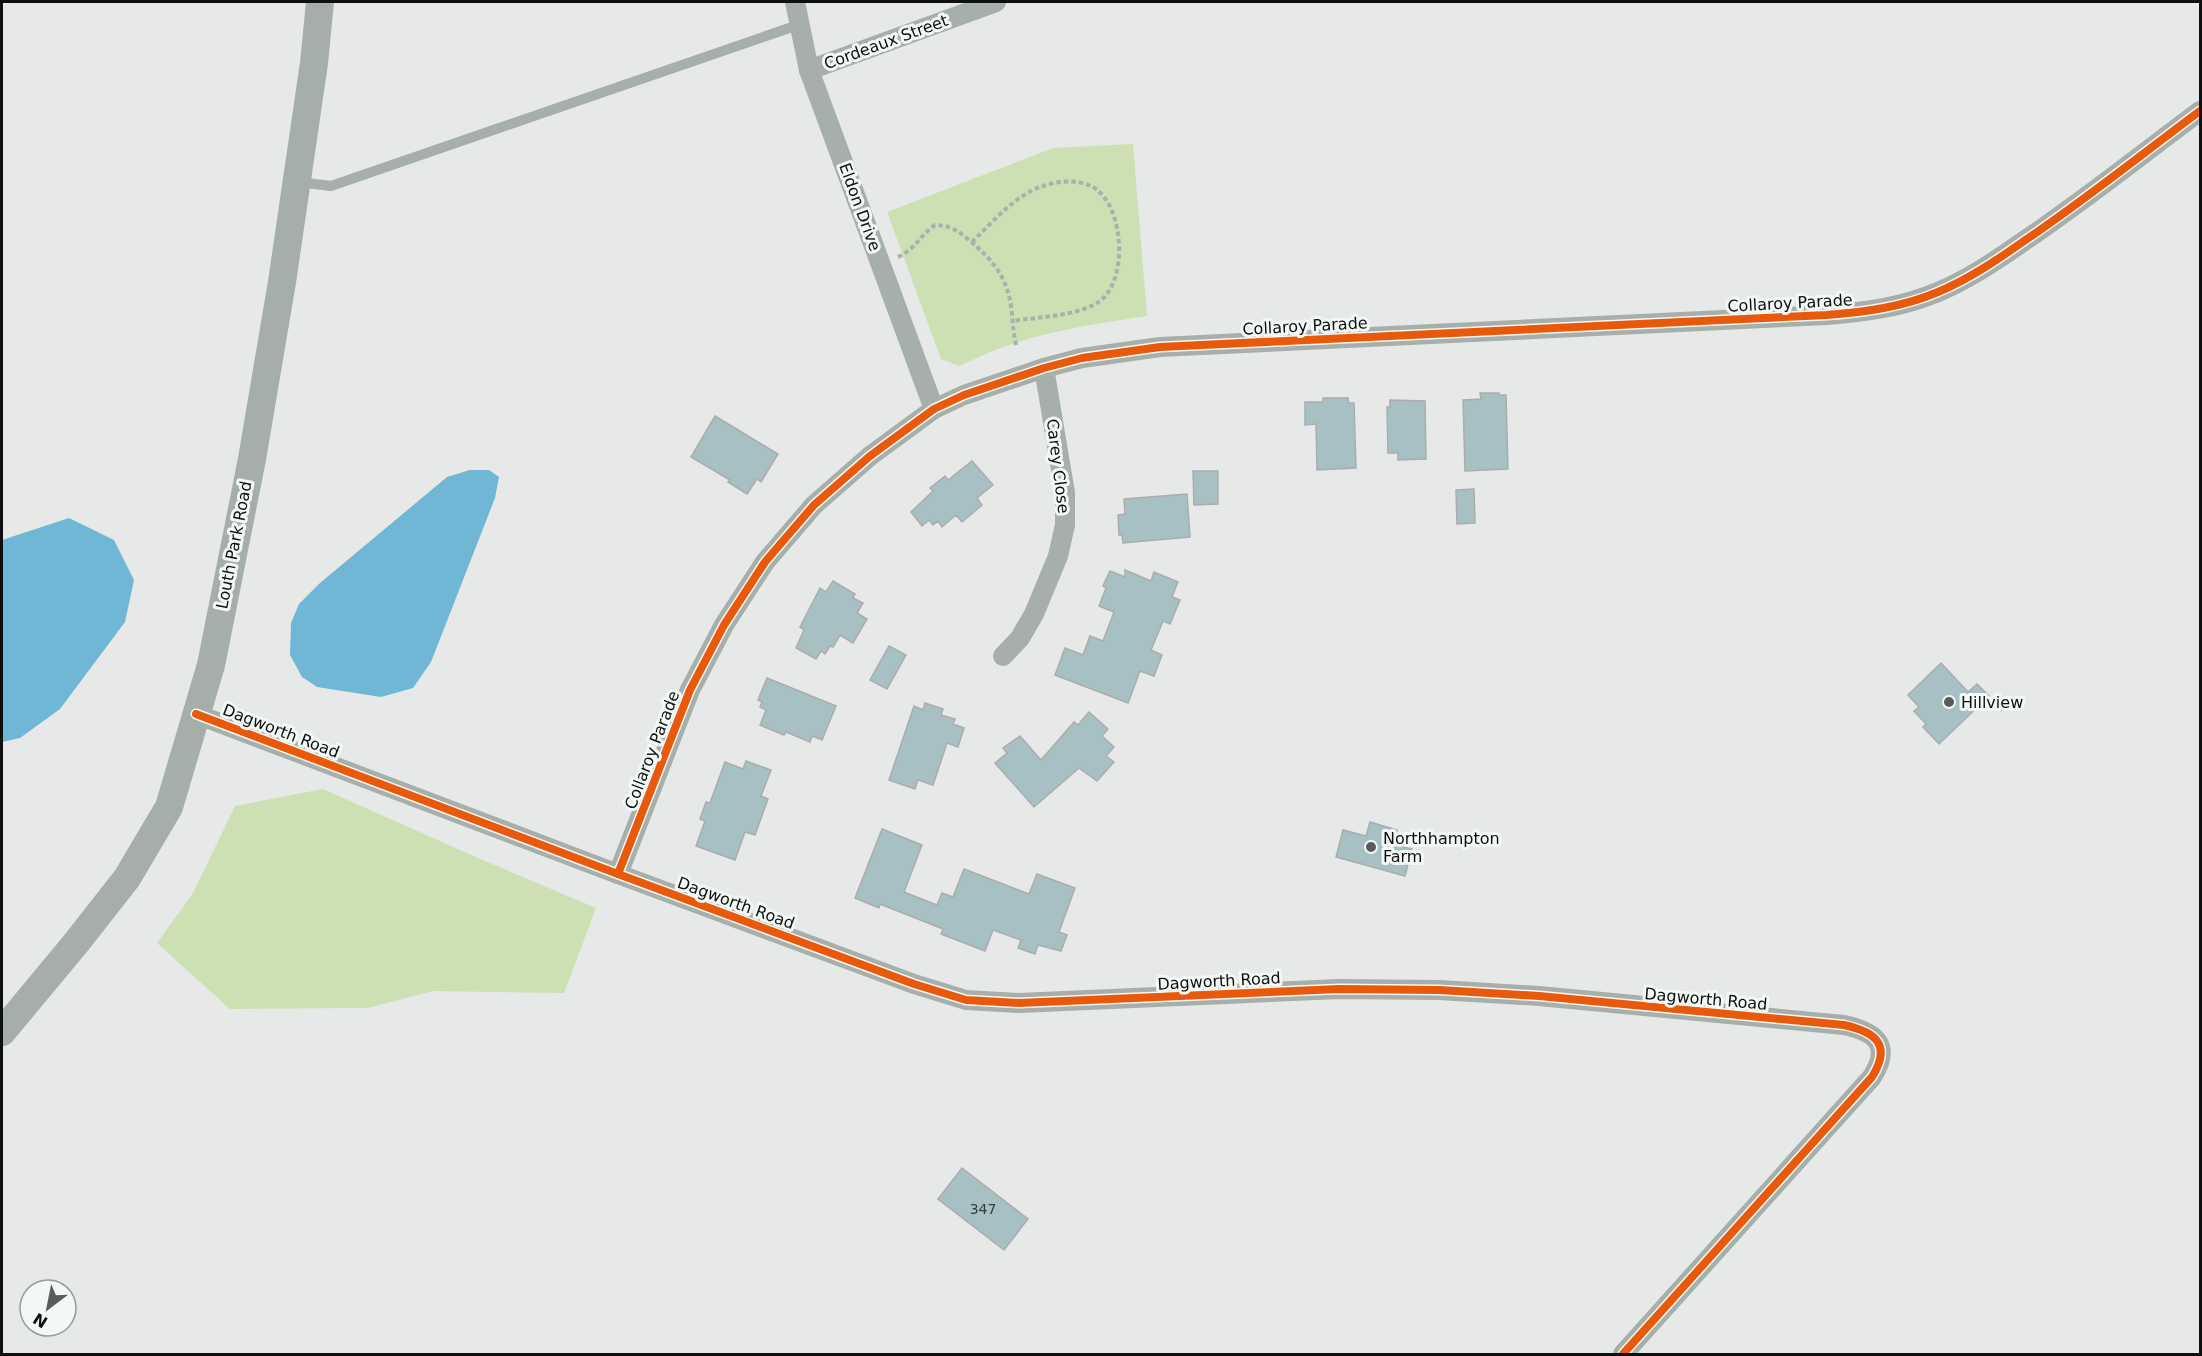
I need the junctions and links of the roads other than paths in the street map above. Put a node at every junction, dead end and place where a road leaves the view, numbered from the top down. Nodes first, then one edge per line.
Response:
1 (320, 2) edge
2 (795, 2) edge
3 (996, 2) edge
4 (798, 24) junction
5 (809, 70) junction
6 (2200, 111) edge
7 (297, 182) junction
8 (1044, 368) junction
9 (934, 409) junction
10 (1003, 656) dead end
11 (196, 714) junction
12 (618, 874) junction
13 (2, 1032) edge
14 (1623, 1354) edge

1 - 7 street, Louth Park Road
2 - 4 street, Eldon Drive
3 - 5 street, Cordeaux Street
4 - 5 street, Eldon Drive
4 - 7 lane
5 - 9 street, Eldon Drive
6 - 8 street, Collaroy Parade
7 - 11 street, Louth Park Road
8 - 9 street, Collaroy Parade
8 - 10 street, Carey Close
9 - 12 street, Collaroy Parade
11 - 12 street, Dagworth Road
11 - 13 street, Louth Park Road
12 - 14 street, Dagworth Road

